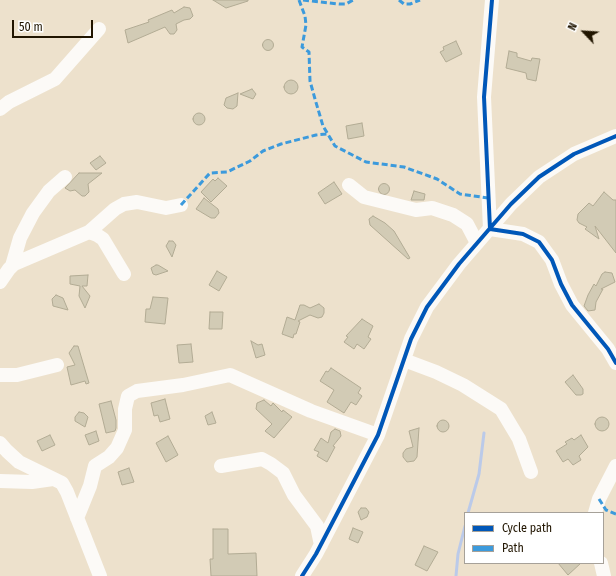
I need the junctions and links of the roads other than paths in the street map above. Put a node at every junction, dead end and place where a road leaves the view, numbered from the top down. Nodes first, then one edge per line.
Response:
1 (492, 0) edge
2 (100, 28) dead end
3 (0, 110) edge
4 (616, 136) edge
5 (65, 177) dead end
6 (348, 186) dead end
7 (181, 205) dead end
8 (490, 230) junction
9 (89, 232) junction
10 (477, 243) junction
11 (12, 266) junction
12 (124, 274) dead end
13 (0, 282) edge
14 (404, 360) junction
15 (616, 363) edge
16 (57, 365) dead end
17 (0, 375) edge
18 (378, 435) junction
19 (0, 443) edge
20 (221, 466) dead end
21 (616, 466) edge
22 (531, 472) dead end
23 (55, 479) junction
24 (0, 481) edge
25 (595, 512) edge
26 (77, 518) junction
27 (321, 545) junction
28 (601, 564) edge
29 (100, 576) edge
30 (302, 576) edge
31 (604, 576) edge

1 - 8 street
2 - 3 street
4 - 8 street
5 - 11 street
6 - 10 street
7 - 9 street
8 - 10 street
8 - 15 street
9 - 11 street
9 - 12 street
10 - 14 street
11 - 13 street
14 - 18 street
14 - 22 street
16 - 17 street
18 - 26 street
18 - 27 street
19 - 23 street
20 - 27 street
21 - 25 street
23 - 24 street
23 - 26 street
26 - 29 street
27 - 30 street
28 - 31 street

